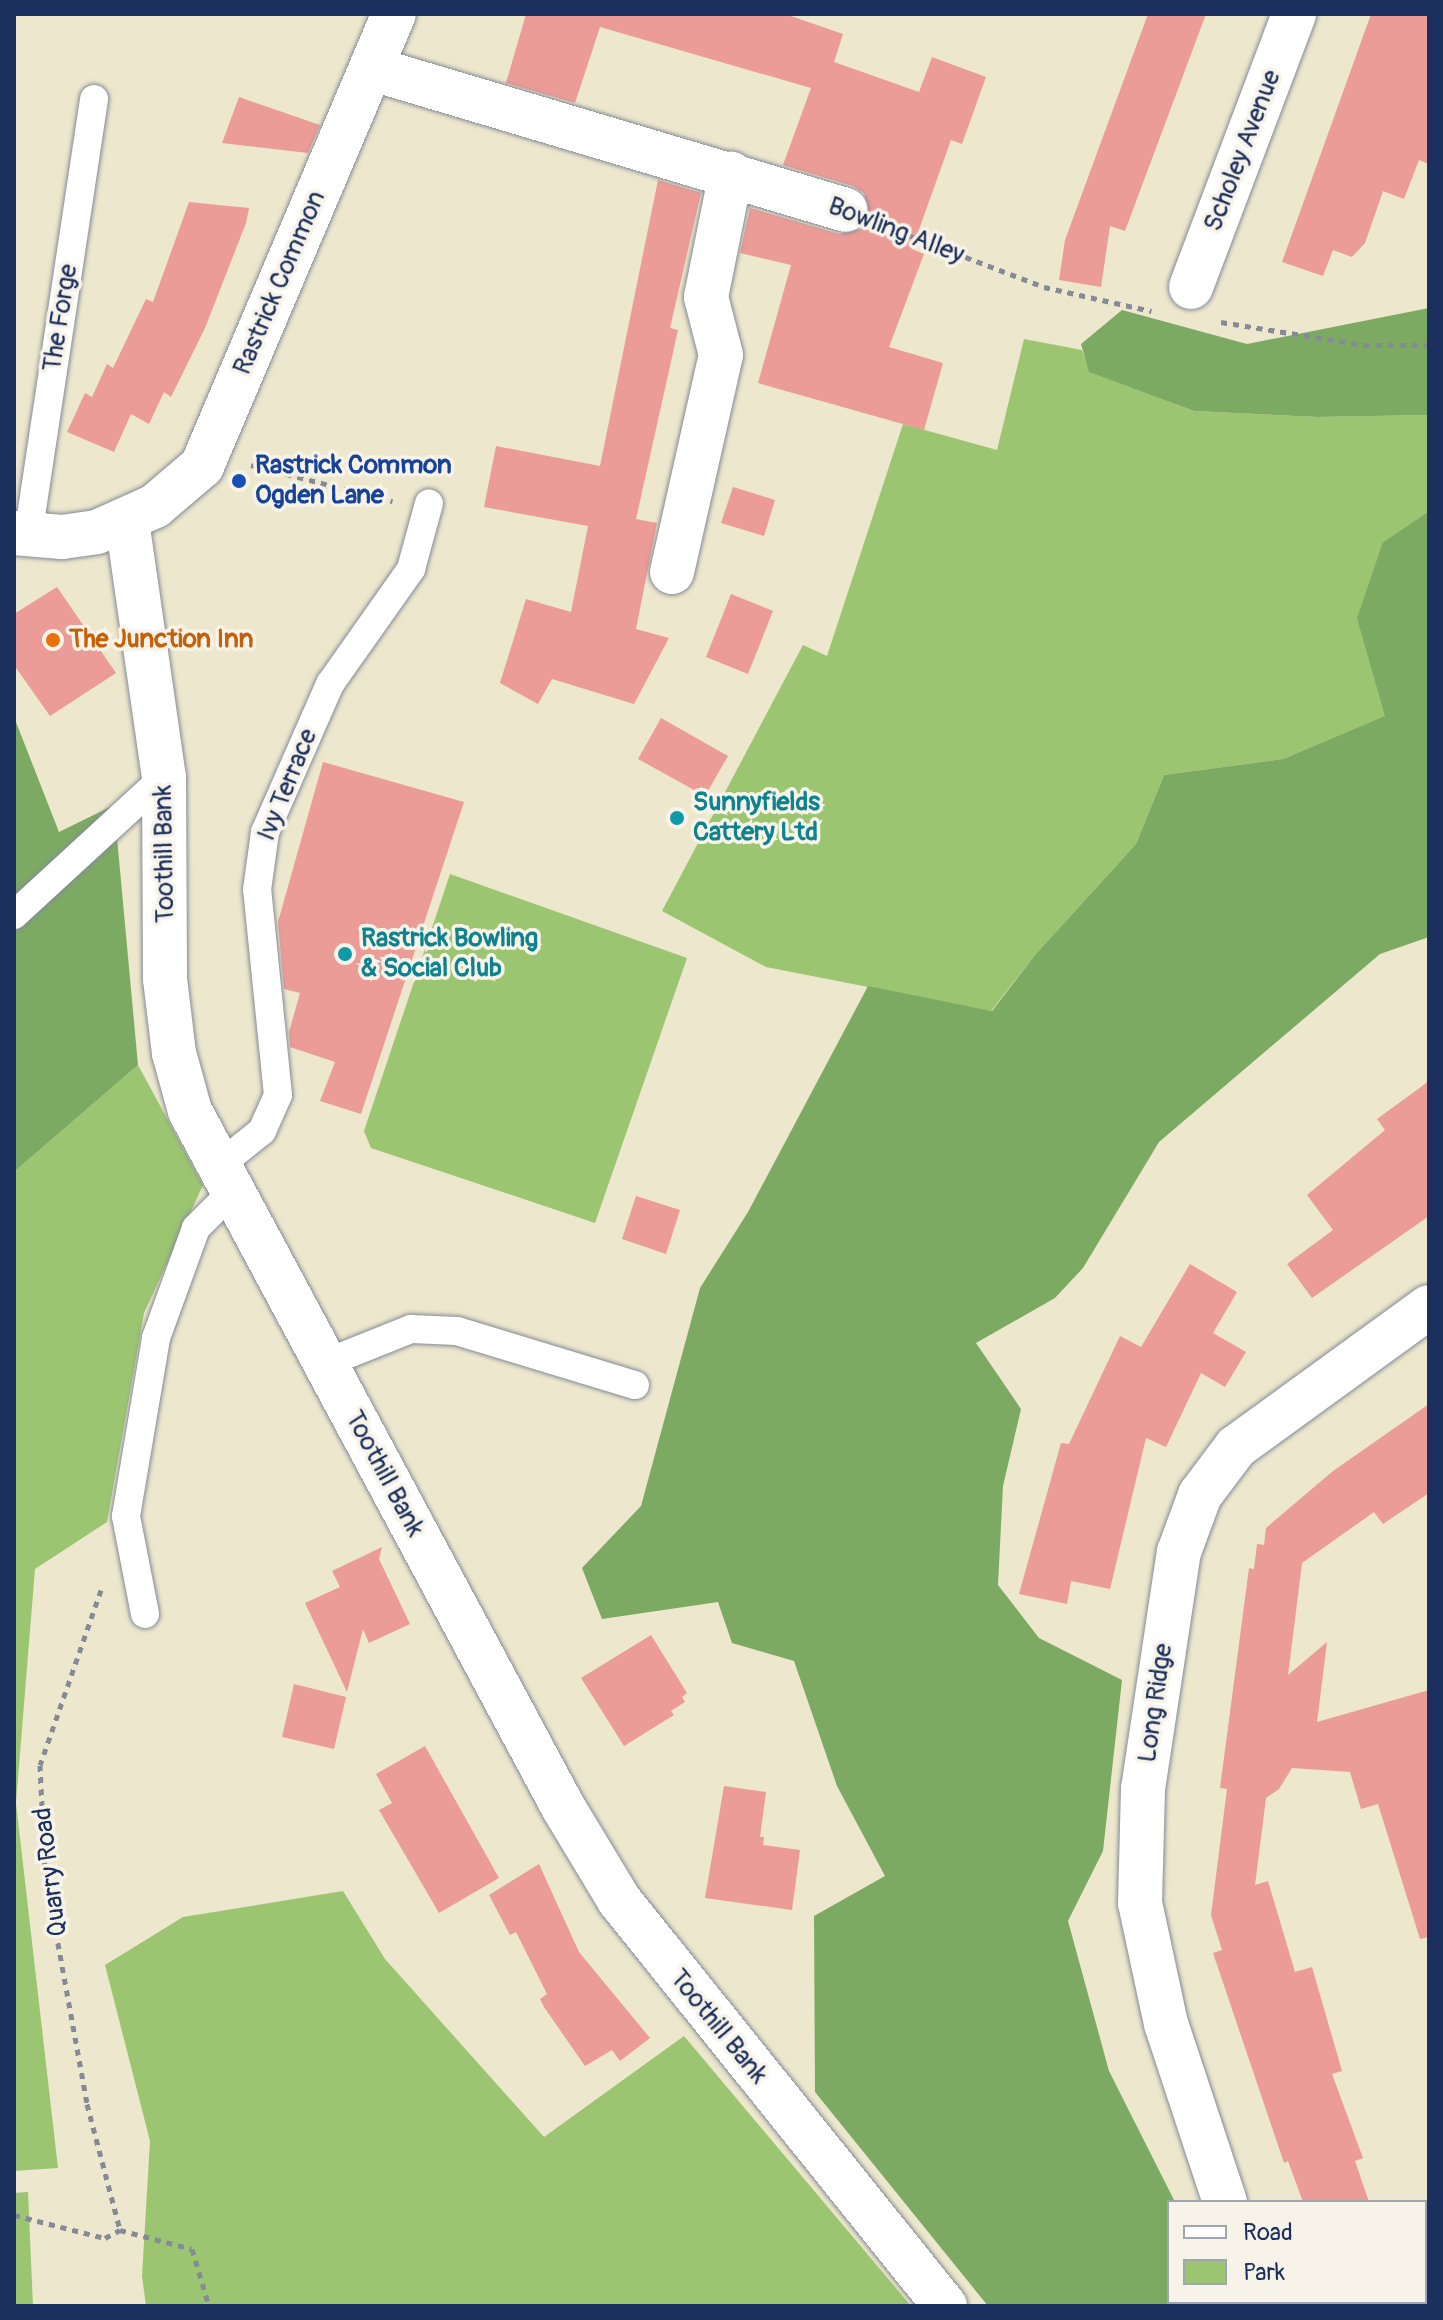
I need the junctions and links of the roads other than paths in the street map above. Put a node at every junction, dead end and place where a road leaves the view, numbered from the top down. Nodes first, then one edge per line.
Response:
1 (394, 14) edge
2 (1294, 14) edge
3 (373, 69) junction
4 (94, 99) dead end
5 (731, 173) junction
6 (845, 210) road end
7 (1189, 307) road end
8 (429, 503) dead end
9 (127, 521) junction
10 (21, 534) edge
11 (672, 572) dead end
12 (164, 777) junction
13 (14, 915) edge
14 (224, 1180) junction
15 (1429, 1307) edge
16 (326, 1363) junction
17 (635, 1385) dead end
18 (145, 1614) dead end
19 (1224, 2200) edge
20 (945, 2306) edge

1 - 3 street, Rastrick Common
2 - 7 street, Scholey Avenue
3 - 5 street, Bowling Alley
3 - 9 street, Rastrick Common
4 - 10 lane, The Forge
5 - 6 street, Bowling Alley
5 - 11 street
8 - 14 lane, Ivy Terrace
9 - 10 street, Rastrick Common
9 - 12 street, Toothill Bank
12 - 13 lane
12 - 14 street, Toothill Bank
14 - 16 street, Toothill Bank
14 - 18 lane
15 - 19 street, Long Ridge
16 - 17 lane
16 - 20 street, Toothill Bank

